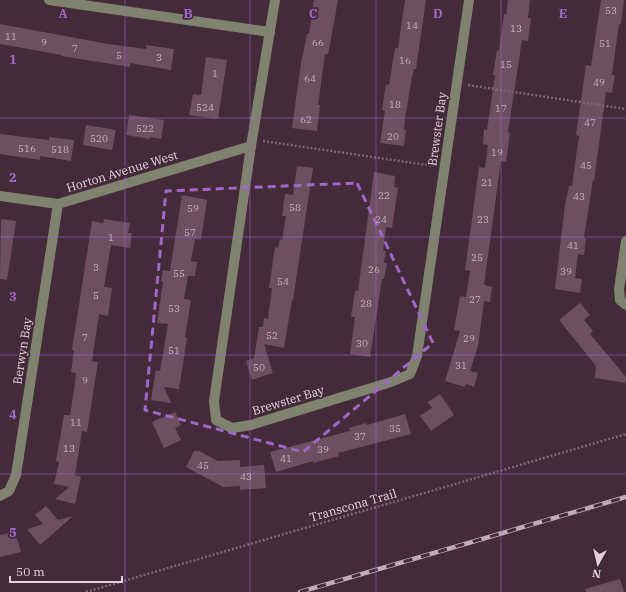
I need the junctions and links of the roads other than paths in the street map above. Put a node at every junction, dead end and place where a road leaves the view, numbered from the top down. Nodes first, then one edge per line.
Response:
1 (49, 0) edge
2 (275, 0) edge
3 (469, 0) edge
4 (270, 32) junction
5 (251, 142) junction
6 (0, 196) edge
7 (58, 204) junction
8 (626, 241) edge
9 (626, 305) edge
10 (0, 496) edge

1 - 4 street
2 - 4 street, Brewster Bay
3 - 5 street, Brewster Bay
4 - 5 street, Brewster Bay
5 - 7 street, Horton Avenue West
6 - 7 street, Horton Avenue West
7 - 10 street, Berwyn Bay
8 - 9 street

